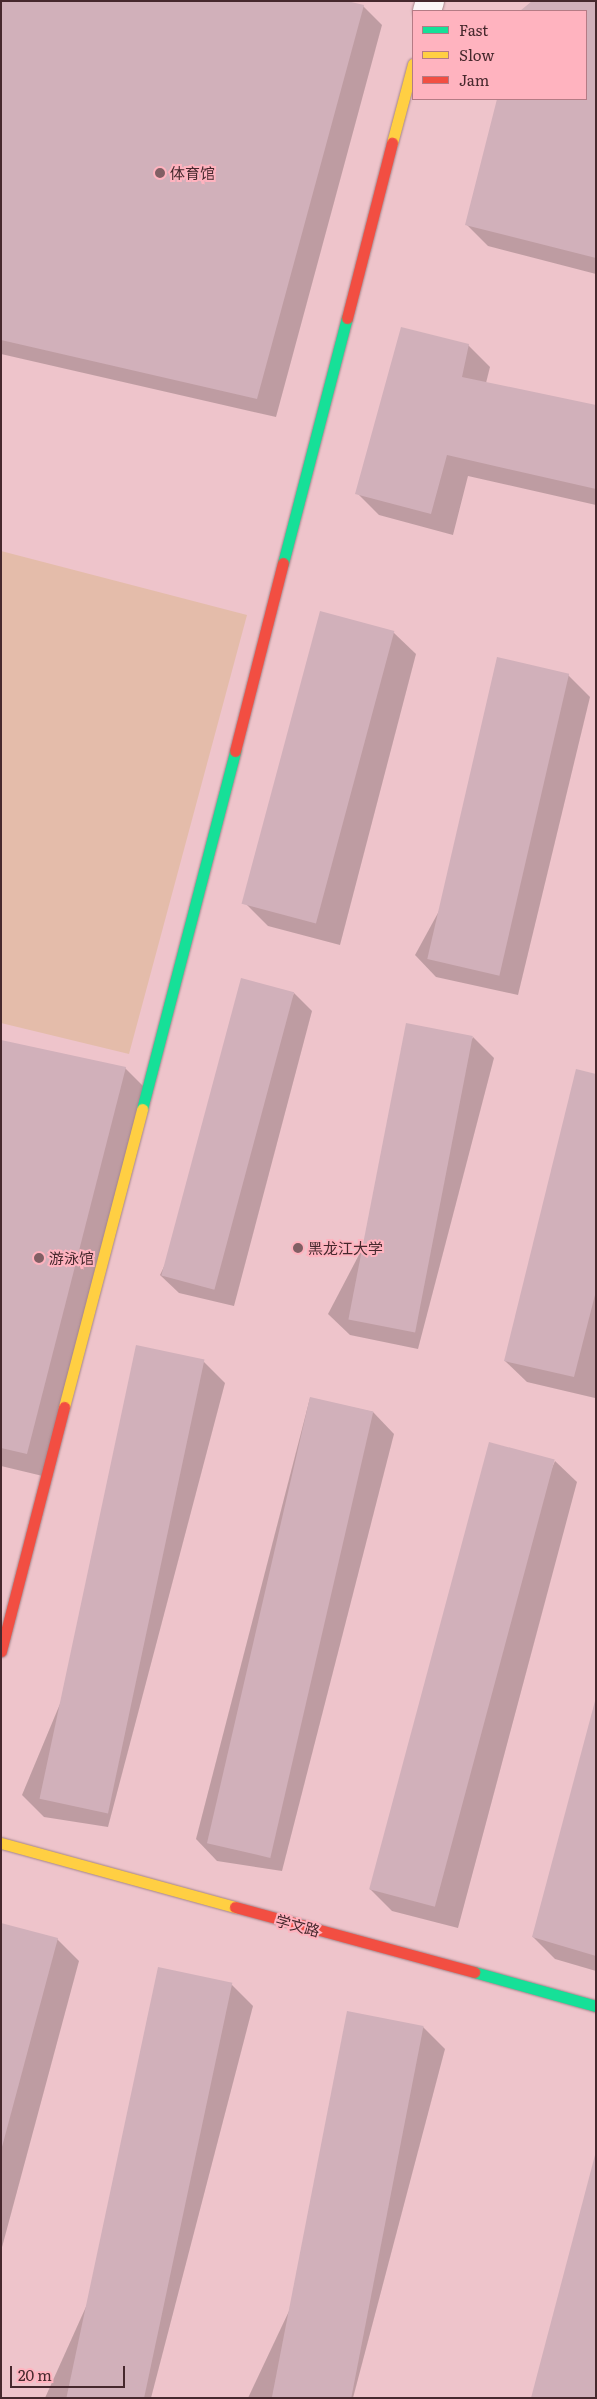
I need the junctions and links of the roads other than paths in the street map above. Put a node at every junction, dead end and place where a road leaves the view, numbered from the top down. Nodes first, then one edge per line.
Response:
1 (412, 68) edge
2 (1, 1651) edge
3 (1, 1843) edge
4 (596, 2006) edge

1 - 2 street
3 - 4 street, 学文路

